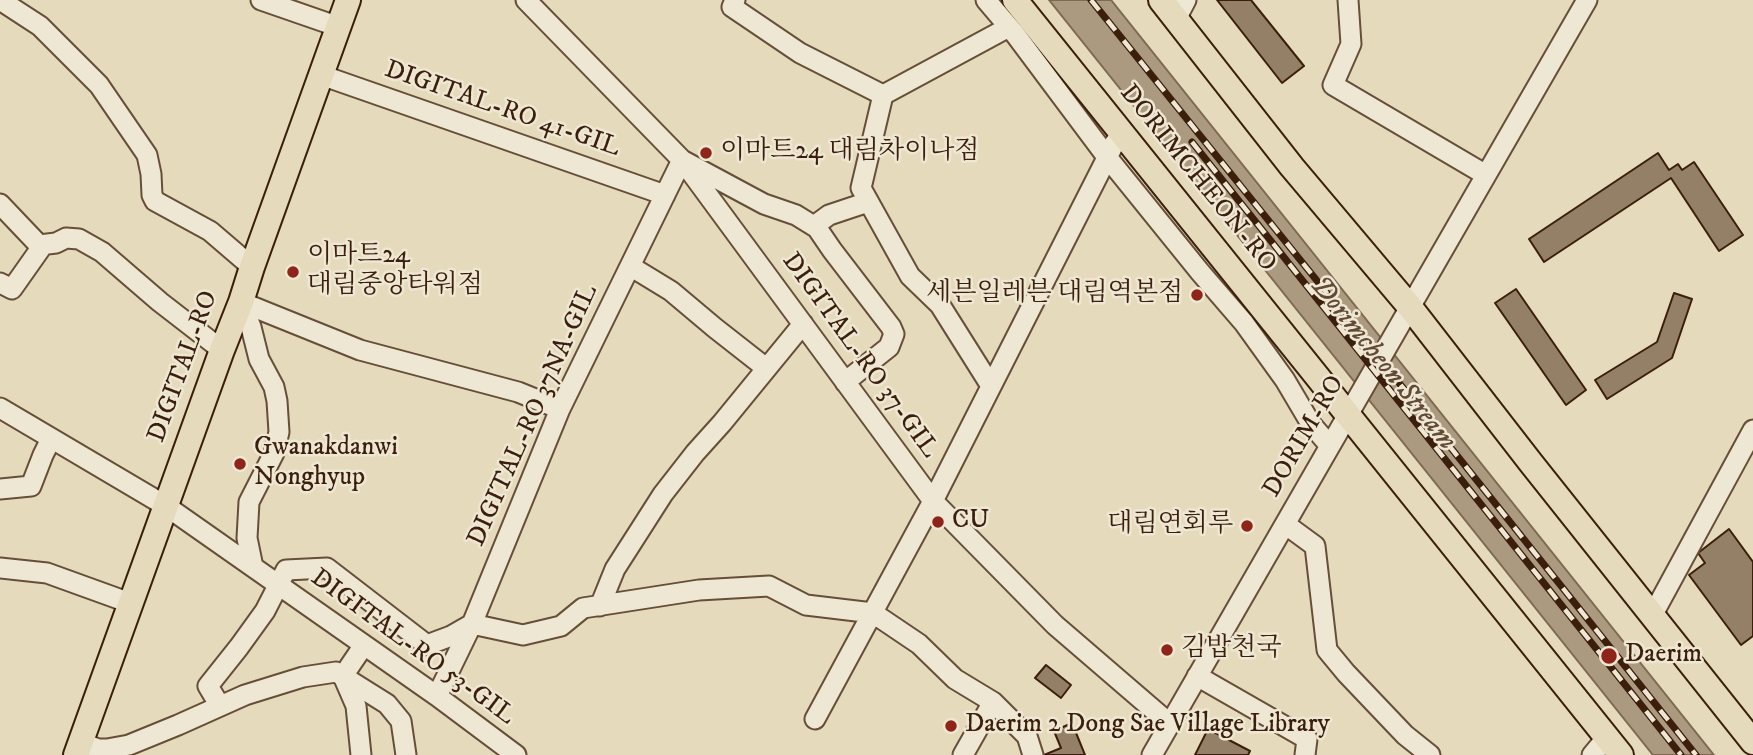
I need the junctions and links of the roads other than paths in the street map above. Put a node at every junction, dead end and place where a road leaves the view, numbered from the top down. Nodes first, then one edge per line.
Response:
1 (0, 0) edge
2 (261, 0) edge
3 (348, 0) edge
4 (526, 0) edge
5 (735, 0) edge
6 (986, 0) edge
7 (1014, 0) edge
8 (1348, 0) edge
9 (1587, 0) edge
10 (1174, 6) edge
11 (339, 27) junction
12 (1009, 27) junction
13 (321, 75) junction
14 (883, 94) junction
15 (1122, 133) junction
16 (1107, 158) junction
17 (682, 160) junction
18 (1486, 175) junction
19 (665, 195) junction
20 (868, 202) junction
21 (0, 204) edge
22 (814, 226) junction
23 (43, 244) junction
24 (630, 266) junction
25 (252, 267) junction
26 (0, 283) edge
27 (241, 302) junction
28 (1407, 313) junction
29 (803, 324) junction
30 (222, 350) junction
31 (766, 368) junction
32 (845, 382) junction
33 (991, 386) junction
34 (1353, 406) junction
35 (0, 408) edge
36 (561, 409) junction
37 (1753, 430) edge
38 (51, 439) junction
39 (1330, 446) junction
40 (1747, 460) edge
41 (0, 489) edge
42 (933, 501) junction
43 (166, 506) junction
44 (1285, 524) junction
45 (253, 567) junction
46 (0, 568) edge
47 (277, 584) junction
48 (130, 603) junction
49 (600, 606) junction
50 (873, 613) junction
51 (1652, 616) junction
52 (472, 624) junction
53 (364, 645) junction
54 (343, 676) junction
55 (1197, 676) junction
56 (437, 696) junction
57 (993, 702) junction
58 (220, 706) junction
59 (815, 719) dead end
60 (1170, 724) junction
61 (1753, 741) edge
62 (78, 747) edge
63 (1607, 749) edge
64 (361, 755) edge
65 (406, 755) edge
66 (516, 755) edge
67 (963, 755) edge
68 (1033, 755) edge
69 (1152, 755) edge
70 (1305, 755) edge
71 (1430, 755) edge

1 - 25 street
2 - 11 street
3 - 11 main road, DIGITAL-RO
4 - 17 street, DIGITAL-RO 37-GIL
5 - 14 street
6 - 12 street
7 - 15 main road, DORIMCHEON-RO
8 - 18 street
9 - 18 street, DORIM-RO
10 - 28 main road
11 - 13 main road, DIGITAL-RO
12 - 14 street
12 - 16 street
13 - 19 street, DIGITAL-RO 41-GIL
13 - 25 main road, DIGITAL-RO
14 - 20 street
15 - 16 street
15 - 34 main road, DORIMCHEON-RO
16 - 33 street
16 - 39 street
17 - 19 street, DIGITAL-RO 37NA-GIL
17 - 22 street
17 - 29 street, DIGITAL-RO 37-GIL
18 - 28 street, DORIM-RO
19 - 24 street, DIGITAL-RO 37NA-GIL
20 - 22 street
20 - 33 street
21 - 23 street
22 - 32 street
23 - 26 street
23 - 30 street
24 - 31 street
24 - 36 street, DIGITAL-RO 37NA-GIL
25 - 27 main road, DIGITAL-RO
27 - 30 main road, DIGITAL-RO
27 - 36 street
27 - 45 street
28 - 34 street, DORIM-RO
28 - 51 main road
29 - 31 street
29 - 32 street, DIGITAL-RO 37-GIL
30 - 43 main road, DIGITAL-RO
31 - 49 street
32 - 42 street, DIGITAL-RO 37-GIL
33 - 42 street
34 - 39 street, DORIM-RO
34 - 63 main road, DORIMCHEON-RO
35 - 38 street, DIGITAL-RO 53-GIL
36 - 52 street, DIGITAL-RO 37NA-GIL
37 - 40 street
38 - 41 street
38 - 43 street, DIGITAL-RO 53-GIL
39 - 44 street, DORIM-RO
40 - 51 street
42 - 50 street
42 - 60 street, DIGITAL-RO 37-GIL
43 - 45 street, DIGITAL-RO 53-GIL
43 - 48 main road, DIGITAL-RO
44 - 55 street, DORIM-RO
44 - 71 street
45 - 47 street, DIGITAL-RO 53-GIL
46 - 48 street
47 - 52 street
47 - 53 street, DIGITAL-RO 53-GIL
47 - 58 street, DIGITAL-RO 53-GIL
48 - 62 main road, DIGITAL-RO
49 - 50 street
49 - 52 street
50 - 57 street
50 - 59 street
51 - 61 main road
52 - 56 street, DIGITAL-RO 37NA-GIL
53 - 54 street
53 - 56 street, DIGITAL-RO 53-GIL
54 - 58 street
54 - 64 street
54 - 65 street
55 - 60 street, DORIM-RO
55 - 70 street
56 - 66 street, DIGITAL-RO 53-GIL
57 - 67 street
57 - 68 street
58 - 62 street
60 - 69 street, DORIM-RO

